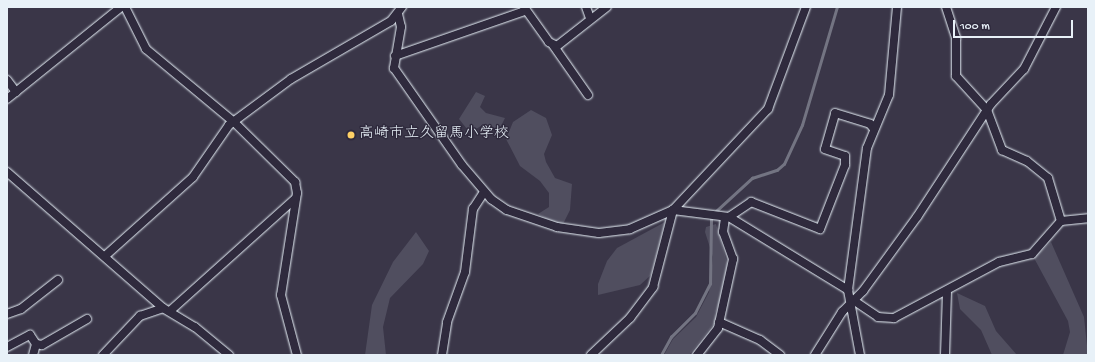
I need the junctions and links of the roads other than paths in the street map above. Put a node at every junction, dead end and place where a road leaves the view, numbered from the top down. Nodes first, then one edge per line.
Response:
1 (121, 7) edge
2 (125, 7) edge
3 (586, 7) edge
4 (607, 7) edge
5 (806, 7) edge
6 (897, 7) edge
7 (946, 7) edge
8 (1056, 7) edge
9 (524, 9) edge
10 (400, 11) edge
11 (590, 18) junction
12 (552, 45) junction
13 (395, 56) junction
14 (7, 80) edge
15 (16, 92) junction
16 (588, 95) dead end
17 (7, 98) edge
18 (987, 110) junction
19 (234, 122) junction
20 (874, 129) junction
21 (7, 172) edge
22 (484, 192) junction
23 (296, 198) junction
24 (673, 210) junction
25 (727, 217) junction
26 (1088, 218) edge
27 (1061, 221) junction
28 (105, 256) junction
29 (58, 280) dead end
30 (848, 290) junction
31 (947, 293) junction
32 (851, 302) junction
33 (166, 309) junction
34 (7, 314) edge
35 (87, 319) dead end
36 (719, 322) junction
37 (36, 344) junction
38 (7, 347) edge
39 (33, 355) edge
40 (104, 355) edge
41 (229, 355) edge
42 (298, 355) edge
43 (442, 355) edge
44 (591, 355) edge
45 (697, 355) edge
46 (780, 355) edge
47 (815, 355) edge
48 (860, 355) edge
49 (945, 355) edge

1 - 15 street
2 - 19 street
3 - 11 street
4 - 11 street
5 - 24 street
6 - 20 street
7 - 18 street
8 - 18 street
9 - 12 street
9 - 13 street
10 - 13 street
10 - 19 street
11 - 12 street
12 - 16 street
13 - 22 street
14 - 15 street
15 - 17 street
18 - 27 street
18 - 32 street
19 - 23 street
19 - 28 street
20 - 25 street
20 - 30 street
21 - 28 street
22 - 24 street
22 - 43 street
23 - 33 street
23 - 42 street
24 - 25 street
24 - 44 street
25 - 30 street
25 - 36 street
26 - 27 street
27 - 31 street
28 - 33 street
29 - 34 street
30 - 32 street
31 - 32 street
31 - 49 street
32 - 47 street
32 - 48 street
33 - 40 street
33 - 41 street
35 - 37 street
36 - 45 street
36 - 46 street
37 - 38 street
37 - 39 street

